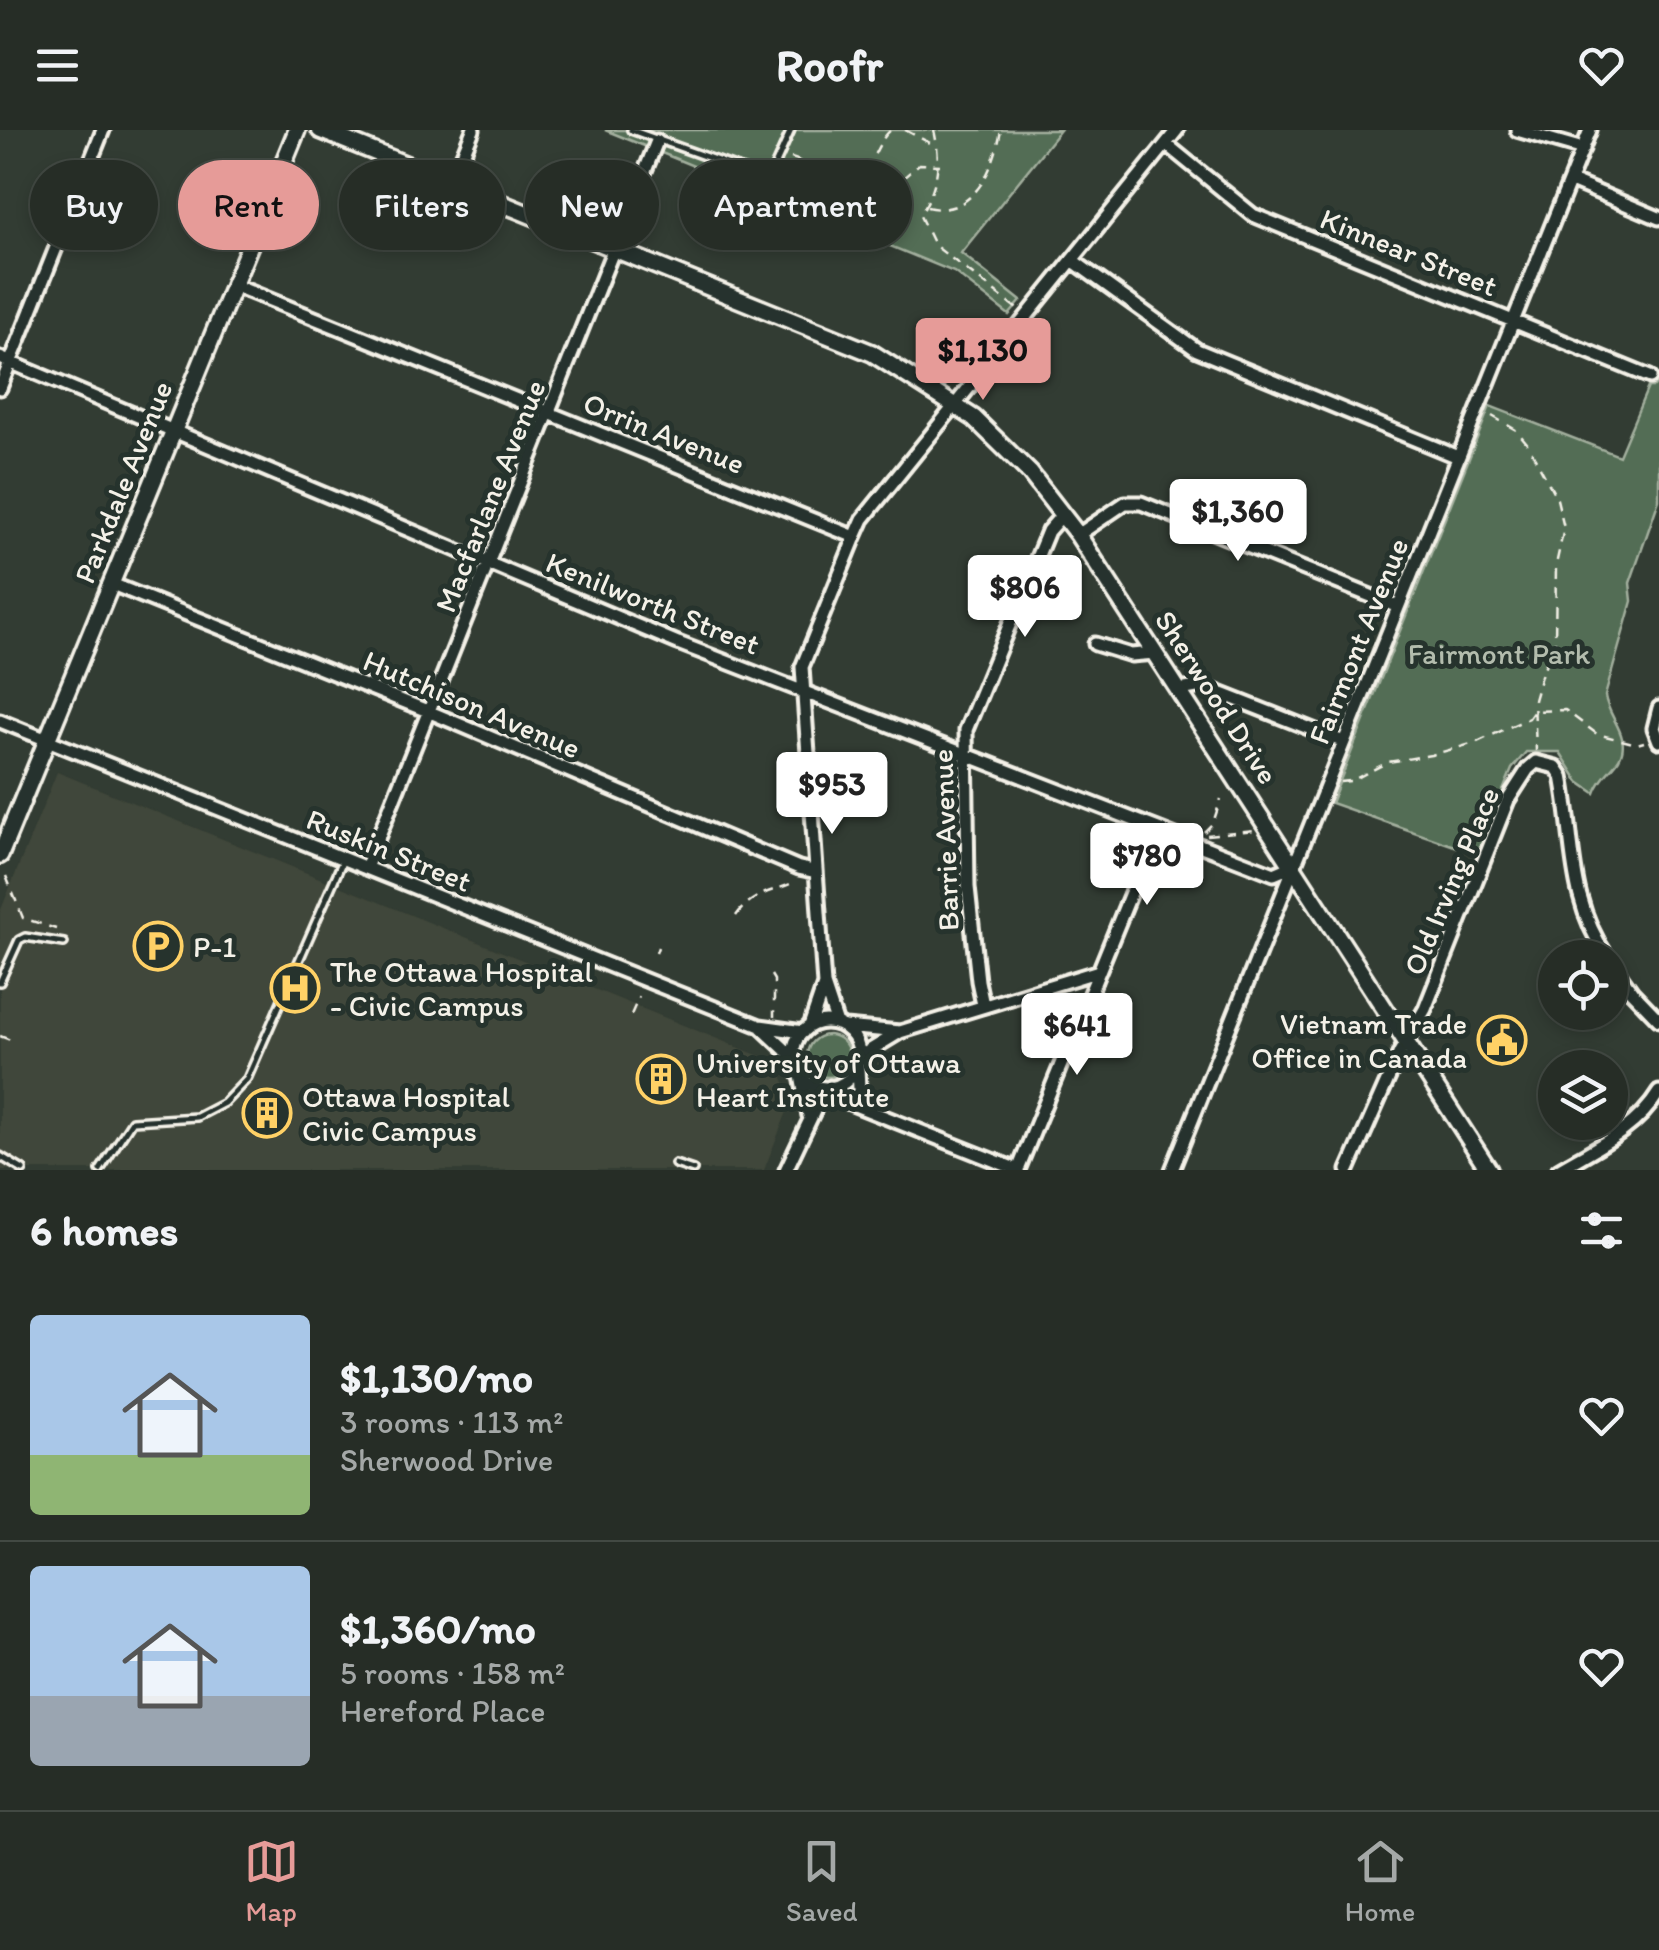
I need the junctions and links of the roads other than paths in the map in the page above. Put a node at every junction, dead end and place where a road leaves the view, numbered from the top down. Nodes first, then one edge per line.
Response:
1 (103, 130) edge
2 (297, 130) edge
3 (320, 130) edge
4 (473, 130) edge
5 (632, 130) edge
6 (791, 130) edge
7 (1177, 130) edge
8 (1516, 130) edge
9 (1590, 130) edge
10 (657, 141) junction
11 (1166, 144) junction
12 (1583, 149) junction
13 (393, 160) edge
14 (461, 160) edge
15 (650, 160) edge
16 (1571, 181) junction
17 (1659, 218) edge
18 (615, 250) edge
19 (617, 250) edge
20 (1072, 260) junction
21 (232, 286) junction
22 (1513, 322) junction
23 (5, 360) edge
24 (1650, 377) dead end
25 (0, 388) edge
26 (955, 404) junction
27 (550, 414) junction
28 (172, 432) junction
29 (1458, 457) junction
30 (1063, 514) junction
31 (1078, 535) junction
32 (855, 537) junction
33 (490, 563) junction
34 (112, 584) junction
35 (1398, 607) junction
36 (1094, 644) dead end
37 (1156, 653) junction
38 (802, 690) junction
39 (1180, 690) junction
40 (1659, 708) edge
41 (430, 712) junction
42 (0, 721) edge
43 (47, 740) junction
44 (1654, 740) edge
45 (1344, 742) junction
46 (964, 755) junction
47 (1157, 828) junction
48 (0, 854) edge
49 (344, 859) junction
50 (1293, 866) junction
51 (366, 868) junction
52 (814, 871) junction
53 (1596, 940) edge
54 (64, 943) dead end
55 (1099, 971) junction
56 (0, 982) edge
57 (824, 985) junction
58 (1628, 986) edge
59 (983, 1005) junction
60 (1659, 1020) edge
61 (760, 1026) junction
62 (841, 1026) junction
63 (806, 1029) junction
64 (900, 1032) junction
65 (1406, 1039) junction
66 (794, 1058) junction
67 (858, 1061) junction
68 (801, 1076) junction
69 (828, 1088) junction
70 (1659, 1092) edge
71 (872, 1109) junction
72 (809, 1118) junction
73 (0, 1156) edge
74 (675, 1164) dead end
75 (23, 1170) edge
76 (100, 1170) edge
77 (693, 1170) edge
78 (786, 1170) edge
79 (1018, 1170) edge
80 (1172, 1170) edge
81 (1348, 1170) edge
82 (1490, 1170) edge
83 (1558, 1170) edge

1 - 23 street
2 - 21 street, Parkdale Avenue
3 - 13 street, Sherwood Drive
4 - 14 street
5 - 10 lane
6 - 10 lane
7 - 11 street
8 - 12 street
9 - 12 street, Fairmont Avenue
10 - 15 street, Macfarlane Avenue
11 - 20 street
11 - 22 street, Kinnear Street
12 - 16 street, Fairmont Avenue
16 - 17 street
16 - 22 street, Fairmont Avenue
18 - 27 street, Macfarlane Avenue
19 - 26 street, Sherwood Drive
20 - 26 street
20 - 29 street
21 - 27 street, Orrin Avenue
21 - 28 street, Parkdale Avenue
22 - 24 street, Kinnear Street
22 - 29 street, Fairmont Avenue
23 - 25 street
23 - 28 street, Kenilworth Street
26 - 30 street, Sherwood Drive
26 - 32 street
27 - 32 street, Orrin Avenue
27 - 33 street, Macfarlane Avenue
28 - 33 street, Kenilworth Street
28 - 34 street, Parkdale Avenue
29 - 35 street, Fairmont Avenue
30 - 31 street, Sherwood Drive
30 - 46 street, Barrie Avenue
31 - 35 street
31 - 37 street, Sherwood Drive
32 - 38 street
33 - 38 street, Kenilworth Street
33 - 41 street, Macfarlane Avenue
34 - 41 street, Hutchison Avenue
34 - 43 street, Parkdale Avenue
35 - 45 street, Fairmont Avenue
36 - 37 street
37 - 39 street, Sherwood Drive
38 - 46 street, Kenilworth Street
38 - 52 street
39 - 45 street
39 - 50 street, Sherwood Drive
40 - 44 street
41 - 51 street, Macfarlane Avenue
41 - 52 street, Hutchison Avenue
42 - 43 street, Ruskin Street
43 - 48 street, Parkdale Avenue
43 - 49 street, Ruskin Street
45 - 50 street, Fairmont Avenue
46 - 47 street, Kenilworth Street
46 - 59 street, Barrie Avenue
47 - 50 street, Kenilworth Street
47 - 55 street
49 - 51 street, Ruskin Street
49 - 76 lane
50 - 65 street, Sherwood Drive
50 - 80 street, Fairmont Avenue
51 - 61 street, Ruskin Street
52 - 57 street
53 - 65 street, Old Irving Place
54 - 56 lane
55 - 59 street
55 - 79 street
57 - 62 street
57 - 63 street
58 - 60 street, Old Irving Place
59 - 64 street
61 - 63 street, Ruskin Street
61 - 66 street, Ruskin Street
62 - 63 street
62 - 64 street
62 - 67 street
63 - 66 street
64 - 67 street
65 - 81 street, Old Irving Place
65 - 82 street, Sherwood Drive
66 - 68 street
67 - 69 street
67 - 71 street
68 - 69 street
68 - 72 street
69 - 71 street
69 - 72 street
70 - 83 street
71 - 79 street
72 - 78 street
73 - 75 lane
74 - 77 lane

